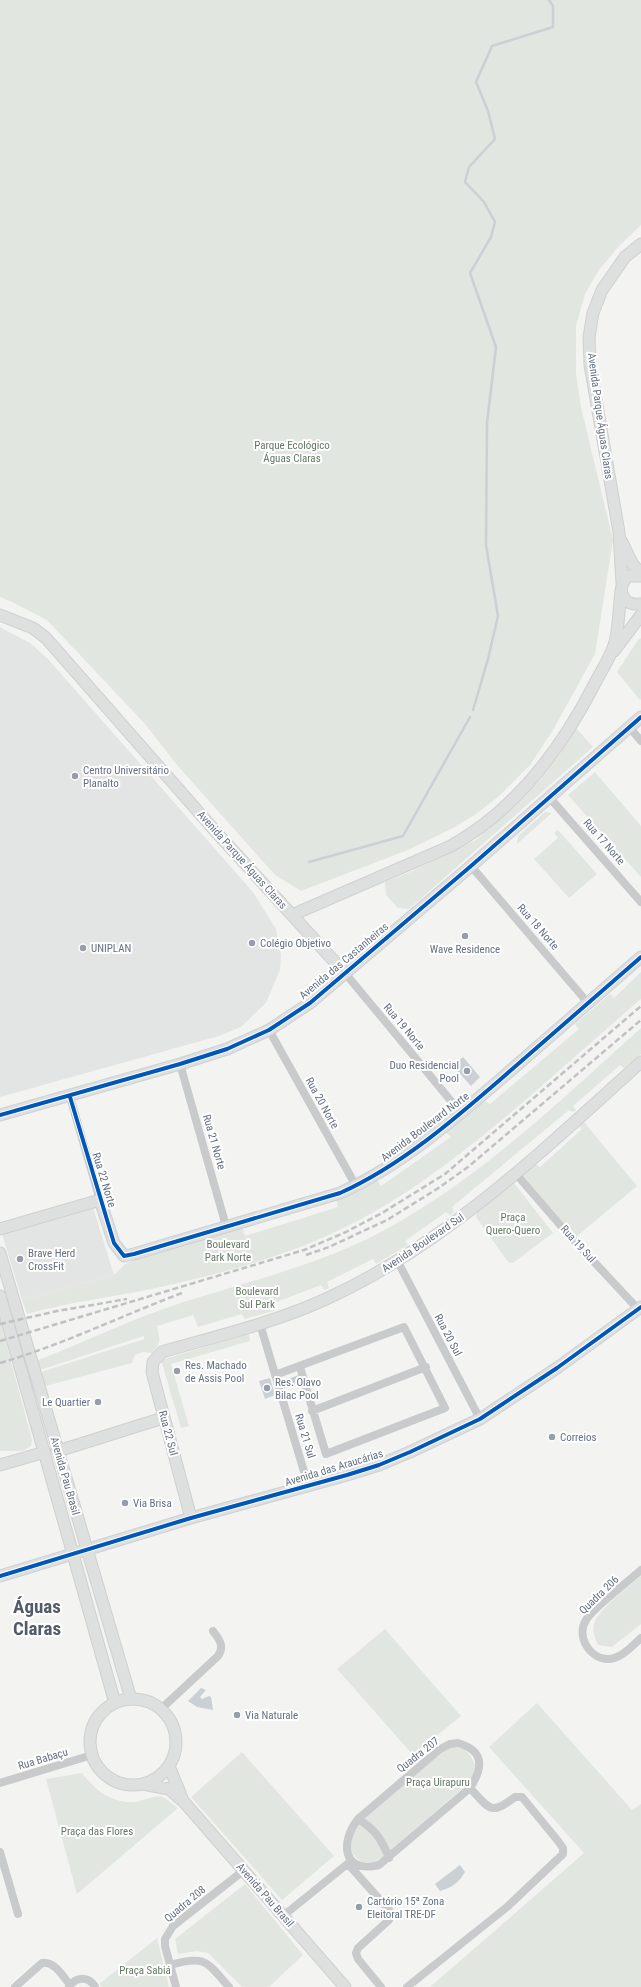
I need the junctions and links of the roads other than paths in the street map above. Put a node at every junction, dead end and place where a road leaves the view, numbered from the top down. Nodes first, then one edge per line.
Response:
1 (641, 244) edge
2 (619, 532) junction
3 (641, 575) edge
4 (622, 587) junction
5 (641, 604) edge
6 (0, 615) edge
7 (641, 615) edge
8 (607, 661) junction
9 (641, 717) edge
10 (629, 727) junction
11 (641, 741) edge
12 (549, 797) junction
13 (471, 866) junction
14 (641, 902) edge
15 (292, 915) junction
16 (641, 957) edge
17 (345, 973) junction
18 (588, 1003) junction
19 (269, 1030) junction
20 (641, 1062) edge
21 (180, 1064) junction
22 (70, 1097) junction
23 (461, 1113) junction
24 (0, 1115) edge
25 (516, 1174) junction
26 (356, 1186) junction
27 (100, 1200) junction
28 (226, 1226) junction
29 (0, 1229) edge
30 (0, 1253) edge
31 (134, 1254) joint
32 (398, 1262) junction
33 (0, 1296) edge
34 (640, 1310) edge
35 (260, 1324) junction
36 (162, 1352) joint
37 (300, 1367) junction
38 (426, 1367) junction
39 (275, 1375) junction
40 (303, 1378) junction
41 (279, 1386) junction
42 (312, 1411) junction
43 (163, 1418) junction
44 (480, 1419) junction
45 (58, 1451) junction
46 (45, 1452) junction
47 (0, 1465) edge
48 (308, 1485) junction
49 (191, 1518) junction
50 (87, 1550) junction
51 (74, 1554) junction
52 (641, 1570) edge
53 (0, 1576) edge
54 (213, 1631) dead end
55 (641, 1638) edge
56 (131, 1699) junction
57 (115, 1703) junction
58 (161, 1709) junction
59 (92, 1755) junction
60 (169, 1766) junction
61 (0, 1783) edge
62 (143, 1784) junction
63 (470, 1788) junction
64 (184, 1802) junction
65 (358, 1819) junction
66 (0, 1852) edge
67 (389, 1858) junction
68 (350, 1862) junction
69 (243, 1870) junction
70 (18, 1914) dead end
71 (283, 1916) junction
72 (170, 1965) junction
73 (70, 1986) edge
74 (15, 1987) edge
75 (95, 1987) edge
76 (176, 1987) edge
77 (229, 1987) edge
78 (345, 1987) edge
79 (381, 1987) edge
80 (407, 1987) edge

1 - 2 street, Avenida Parque Águas Claras
2 - 3 street, Avenida Parque Águas Claras
2 - 4 street, Avenida Parque Águas Claras
3 - 4 street
4 - 5 street
4 - 8 street, Avenida Parque Águas Claras
6 - 15 street, Avenida Parque Águas Claras
7 - 8 street, Avenida Parque Águas Claras
8 - 15 street, Avenida Parque Águas Claras
9 - 10 street, Avenida das Castanheiras
10 - 11 street
10 - 12 street, Avenida das Castanheiras
12 - 13 street, Avenida das Castanheiras
12 - 14 street, Rua 17 Norte
13 - 17 street, Avenida das Castanheiras
13 - 18 street, Rua 18 Norte
15 - 17 street
16 - 18 street, Avenida Boulevard Norte
17 - 19 street, Avenida das Castanheiras
17 - 23 street, Rua 19 Norte
18 - 23 street, Avenida Boulevard Norte
19 - 21 street, Avenida das Castanheiras
19 - 26 street, Rua 20 Norte
20 - 25 street, Avenida Boulevard Sul
21 - 22 street, Avenida das Castanheiras
21 - 28 street, Rua 21 Norte
22 - 24 street, Avenida das Castanheiras
22 - 27 street, Rua 22 Norte
23 - 26 street, Avenida Boulevard Norte
25 - 32 street, Avenida Boulevard Sul
25 - 34 street, Rua 19 Sul
26 - 28 street, Avenida Boulevard Norte
27 - 29 street
27 - 31 street, Rua 22 Norte
28 - 31 street, Avenida Boulevard Norte
30 - 45 street, Avenida Pau Brasil
32 - 35 street, Avenida Boulevard Sul
32 - 44 street, Rua 20 Sul
33 - 46 street, Avenida Pau Brasil
34 - 44 street, Avenida das Araucárias
35 - 36 street, Avenida Boulevard Sul
35 - 39 street, Rua 21 Sul
36 - 43 street, Rua 22 Sul
37 - 38 street
37 - 39 street
37 - 40 street
38 - 42 street
38 - 42 street
39 - 41 street, Rua 21 Sul
40 - 41 street
40 - 42 street
41 - 48 street, Rua 21 Sul
43 - 45 street
43 - 49 street, Rua 22 Sul
44 - 48 street, Avenida das Araucárias
45 - 50 street, Avenida Pau Brasil
46 - 47 street
46 - 51 street, Avenida Pau Brasil
48 - 49 street, Avenida das Araucárias
49 - 50 street, Avenida das Araucárias
50 - 51 street, Avenida das Araucárias
50 - 56 street, Avenida Pau Brasil
51 - 53 street, Avenida das Araucárias
51 - 57 street, Avenida Pau Brasil
52 - 55 street, Quadra 206
54 - 58 street
56 - 57 street
56 - 58 street
57 - 59 street
58 - 60 street
59 - 61 street, Rua Babaçu
59 - 62 street
60 - 62 street
60 - 64 street, Avenida Pau Brasil
62 - 64 street, Avenida Pau Brasil
63 - 65 street, Quadra 207
63 - 67 street, Quadra 207
63 - 80 street
64 - 69 street, Avenida Pau Brasil
65 - 67 street
65 - 68 street, Quadra 207
66 - 70 street
67 - 68 street, Quadra 207
68 - 71 street
68 - 79 street
69 - 71 street, Avenida Pau Brasil
69 - 72 street, Quadra 208
71 - 78 street, Avenida Pau Brasil
72 - 76 street, Quadra 208
72 - 77 street
73 - 74 street
73 - 75 street

